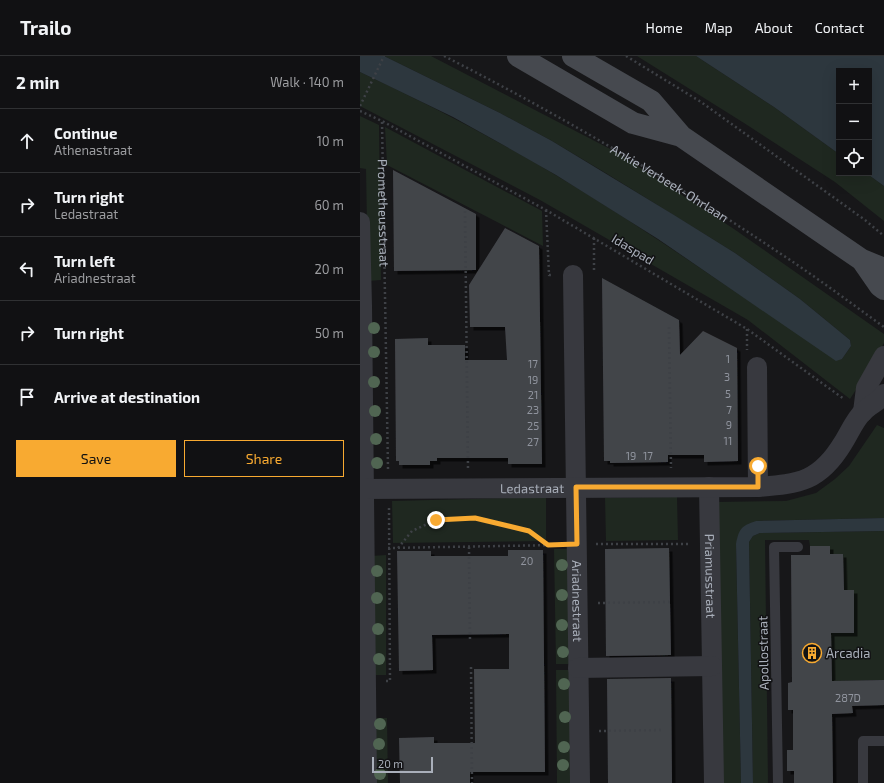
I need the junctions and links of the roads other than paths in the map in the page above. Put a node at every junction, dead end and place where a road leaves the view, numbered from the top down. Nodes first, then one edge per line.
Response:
1 (518, 56) edge
2 (573, 56) edge
3 (680, 136) junction
4 (360, 222) edge
5 (862, 260) junction
6 (884, 269) edge
7 (573, 275) dead end
8 (884, 289) edge
9 (884, 356) edge
10 (756, 367) dead end
11 (884, 394) edge
12 (863, 412) junction
13 (576, 487) junction
14 (709, 487) junction
15 (758, 487) junction
16 (362, 489) edge
17 (798, 547) dead end
18 (712, 666) junction
19 (578, 668) junction
20 (884, 741) edge
21 (367, 783) edge
22 (580, 783) edge
23 (714, 783) edge
24 (778, 783) edge
25 (863, 783) edge

1 - 3 main road
2 - 3 main road
3 - 5 main road
4 - 16 street, Prometheusstraat
5 - 6 main road
5 - 8 main road
7 - 13 street, Ariadnestraat
9 - 12 street, Ledastraat
10 - 15 street
11 - 12 street, Ledastraat
12 - 15 street, Ledastraat
13 - 14 street, Ledastraat
13 - 16 street, Ledastraat
13 - 19 street, Ariadnestraat
14 - 15 street, Ledastraat
14 - 18 street, Priamusstraat
16 - 21 street, Prometheusstraat
17 - 24 lane, Apollostraat
18 - 19 street
18 - 23 street, Priamusstraat
19 - 22 street, Ariadnestraat
20 - 25 lane

